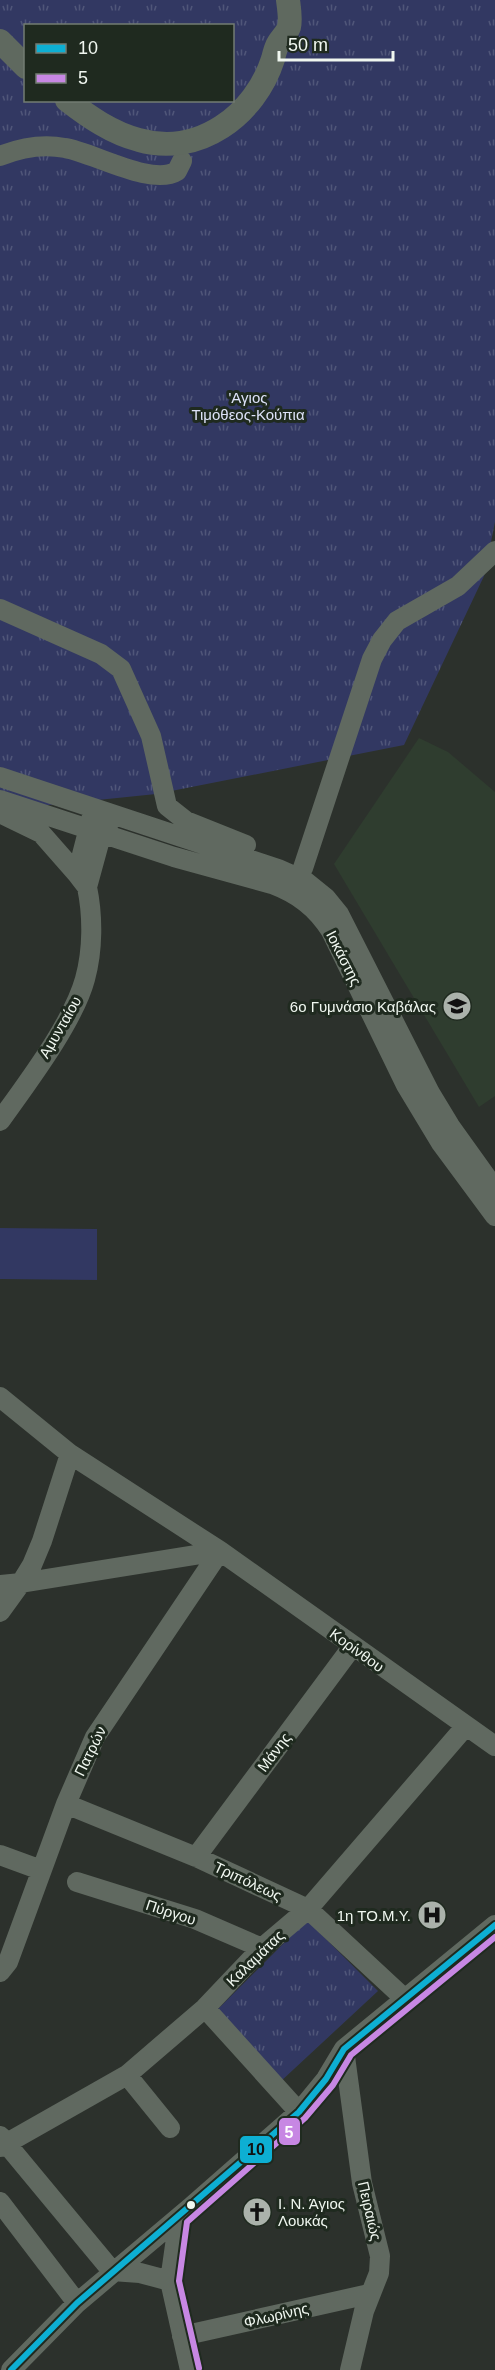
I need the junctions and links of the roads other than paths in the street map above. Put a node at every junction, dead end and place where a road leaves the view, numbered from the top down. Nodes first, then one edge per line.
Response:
1 (288, 0) edge
2 (0, 41) edge
3 (24, 65) edge
4 (70, 102) edge
5 (0, 156) edge
6 (182, 161) dead end
7 (495, 550) edge
8 (0, 609) edge
9 (0, 777) edge
10 (0, 801) edge
11 (106, 811) junction
12 (0, 813) edge
13 (95, 830) junction
14 (158, 851) junction
15 (304, 874) junction
16 (86, 875) junction
17 (0, 1121) edge
18 (495, 1189) edge
19 (495, 1216) edge
20 (0, 1397) edge
21 (70, 1454) junction
22 (220, 1551) junction
23 (21, 1583) junction
24 (0, 1585) edge
25 (0, 1612) edge
26 (352, 1647) junction
27 (465, 1727) junction
28 (495, 1746) edge
29 (66, 1804) junction
30 (0, 1855) edge
31 (196, 1857) junction
32 (41, 1870) junction
33 (77, 1882) dead end
34 (308, 1909) junction
35 (495, 1925) edge
36 (262, 1948) junction
37 (0, 1972) edge
38 (405, 1999) junction
39 (205, 2008) junction
40 (344, 2049) junction
41 (127, 2075) junction
42 (299, 2112) junction
43 (170, 2128) dead end
44 (2, 2142) edge
45 (0, 2202) edge
46 (179, 2217) junction
47 (112, 2271) junction
48 (170, 2281) junction
49 (369, 2294) junction
50 (77, 2303) junction
51 (182, 2336) junction
52 (11, 2370) edge
53 (190, 2370) edge
54 (350, 2370) edge

1 - 4 main road
2 - 3 main road
5 - 6 street
7 - 15 street
8 - 15 street
9 - 11 street, Ιοκάστης
10 - 13 street, Ιοκάστης
11 - 13 street, Αμυνταίου
11 - 15 street, Ιοκάστης
12 - 16 street
13 - 14 street, Ιοκάστης
13 - 16 street, Αμυνταίου
14 - 16 street
14 - 19 street, Ιοκάστης
15 - 18 street, Ιοκάστης
16 - 17 street, Αμυνταίου
20 - 21 street, Κορίνθου
21 - 22 street, Κορίνθου
21 - 23 street
22 - 23 street
22 - 26 street, Κορίνθου
22 - 29 street, Πατρών
23 - 24 street
23 - 25 street
26 - 27 street, Κορίνθου
26 - 31 street, Μάνης
27 - 28 street, Κορίνθου
27 - 34 street, Καλαμάτας
29 - 31 street, Τριπόλεως
29 - 32 street, Πατρών
30 - 32 street
31 - 34 street, Τριπόλεως
32 - 37 street, Πατρών
33 - 36 street, Πύργου
34 - 36 street, Καλαμάτας
34 - 38 street, Τριπόλεως
35 - 38 street
36 - 39 street, Καλαμάτας
38 - 40 street
39 - 41 street, Καλαμάτας
39 - 42 street
40 - 42 street
40 - 49 street, Πειραιώς
41 - 43 street
41 - 44 street, Καλαμάτας
42 - 46 street
44 - 47 street
45 - 50 street
46 - 47 street
46 - 48 street
47 - 48 street
47 - 50 street
48 - 51 street
49 - 51 street, Φλωρίνης
49 - 54 street, Πειραιώς
50 - 52 street
51 - 53 street

